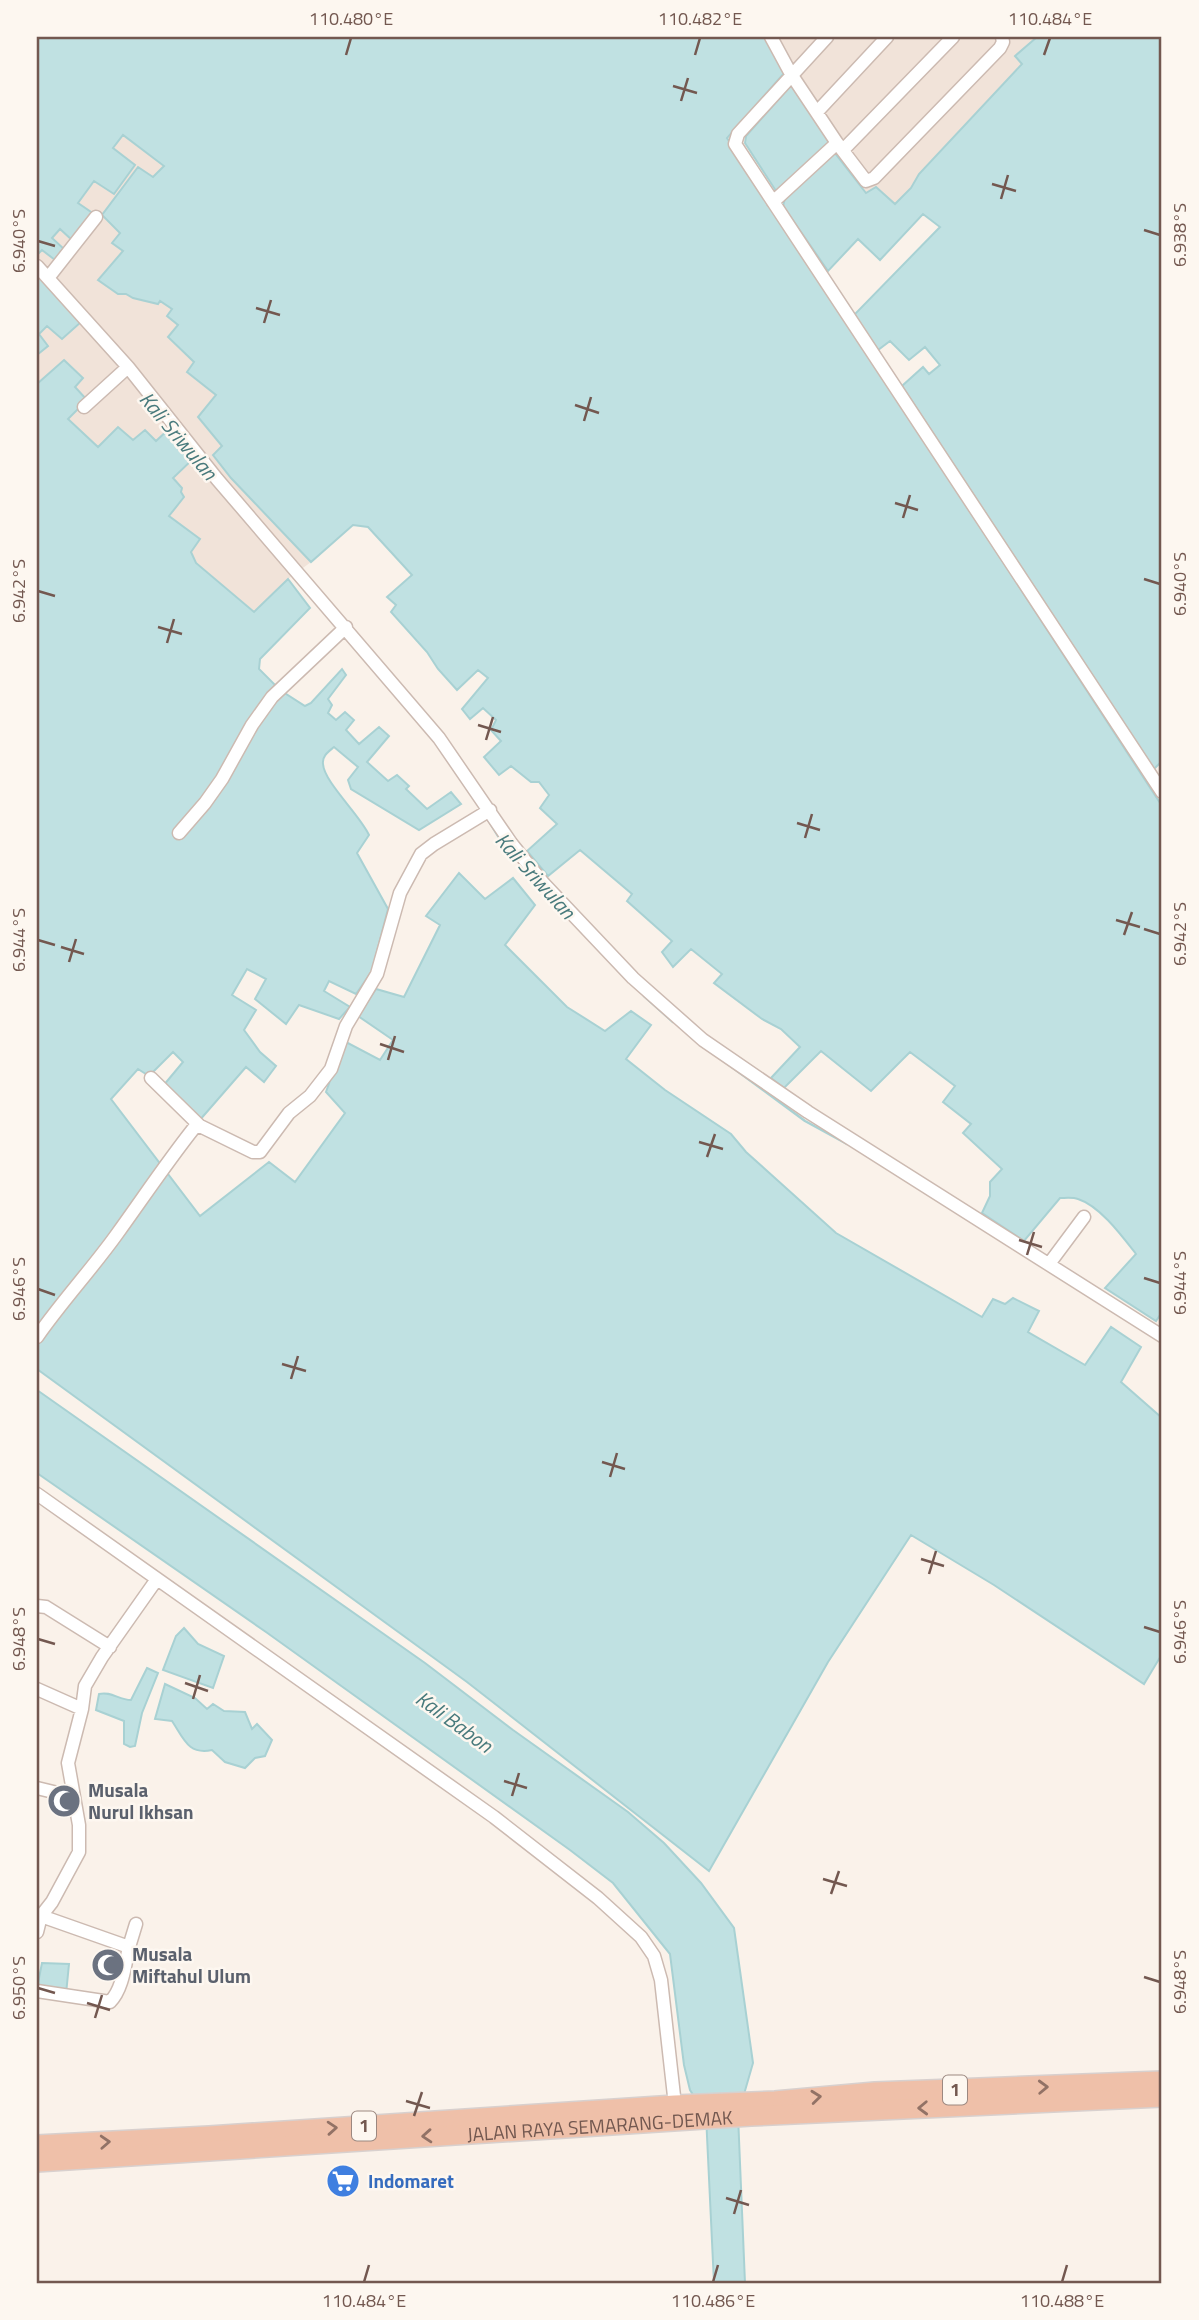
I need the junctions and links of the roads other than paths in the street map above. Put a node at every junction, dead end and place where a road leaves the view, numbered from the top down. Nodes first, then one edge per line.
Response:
1 (771, 37) edge
2 (827, 37) edge
3 (887, 37) edge
4 (953, 37) edge
5 (1002, 37) edge
6 (791, 74) junction
7 (817, 112) junction
8 (840, 147) junction
9 (773, 202) junction
10 (96, 217) dead end
11 (37, 266) edge
12 (48, 278) junction
13 (128, 367) junction
14 (84, 407) dead end
15 (346, 626) junction
16 (1160, 783) edge
17 (489, 810) junction
18 (179, 833) dead end
19 (151, 1078) dead end
20 (200, 1126) junction
21 (1084, 1217) dead end
22 (1049, 1264) junction
23 (1162, 1336) edge
24 (37, 1337) edge
25 (37, 1494) edge
26 (158, 1579) junction
27 (37, 1606) edge
28 (110, 1647) junction
29 (37, 1689) edge
30 (82, 1709) junction
31 (37, 1790) edge
32 (74, 1797) junction
33 (41, 1916) junction
34 (136, 1924) dead end
35 (37, 1932) edge
36 (130, 1947) junction
37 (37, 1991) edge
38 (1162, 2081) edge
39 (1162, 2097) edge
40 (750, 2108) junction
41 (685, 2109) junction
42 (37, 2145) edge
43 (37, 2162) edge

1 - 6 street
2 - 6 street
3 - 7 street
4 - 8 street
5 - 8 street
6 - 7 street
6 - 9 street
7 - 8 street
8 - 9 street
9 - 16 street
10 - 12 street
11 - 12 street
12 - 13 street
13 - 14 street
13 - 15 street
15 - 17 street
15 - 18 street
17 - 20 street
17 - 22 street
19 - 20 street
20 - 24 street
21 - 22 street
22 - 23 street
25 - 26 street
26 - 28 street
26 - 41 street
27 - 28 street
28 - 30 street
29 - 30 street
30 - 32 street
31 - 32 street
32 - 33 street
33 - 35 street
33 - 36 street
34 - 36 street
36 - 37 street
40 -> 38 highway, JALAN RAYA SEMARANG-DEMAK / 1
39 -> 40 highway, JALAN RAYA SEMARANG-DEMAK / 1
40 - 41 highway, JALAN RAYA SEMARANG-DEMAK / 1
42 -> 41 highway, JALAN RAYA SEMARANG-DEMAK / 1
41 -> 43 highway, JALAN RAYA SEMARANG-DEMAK / 1

